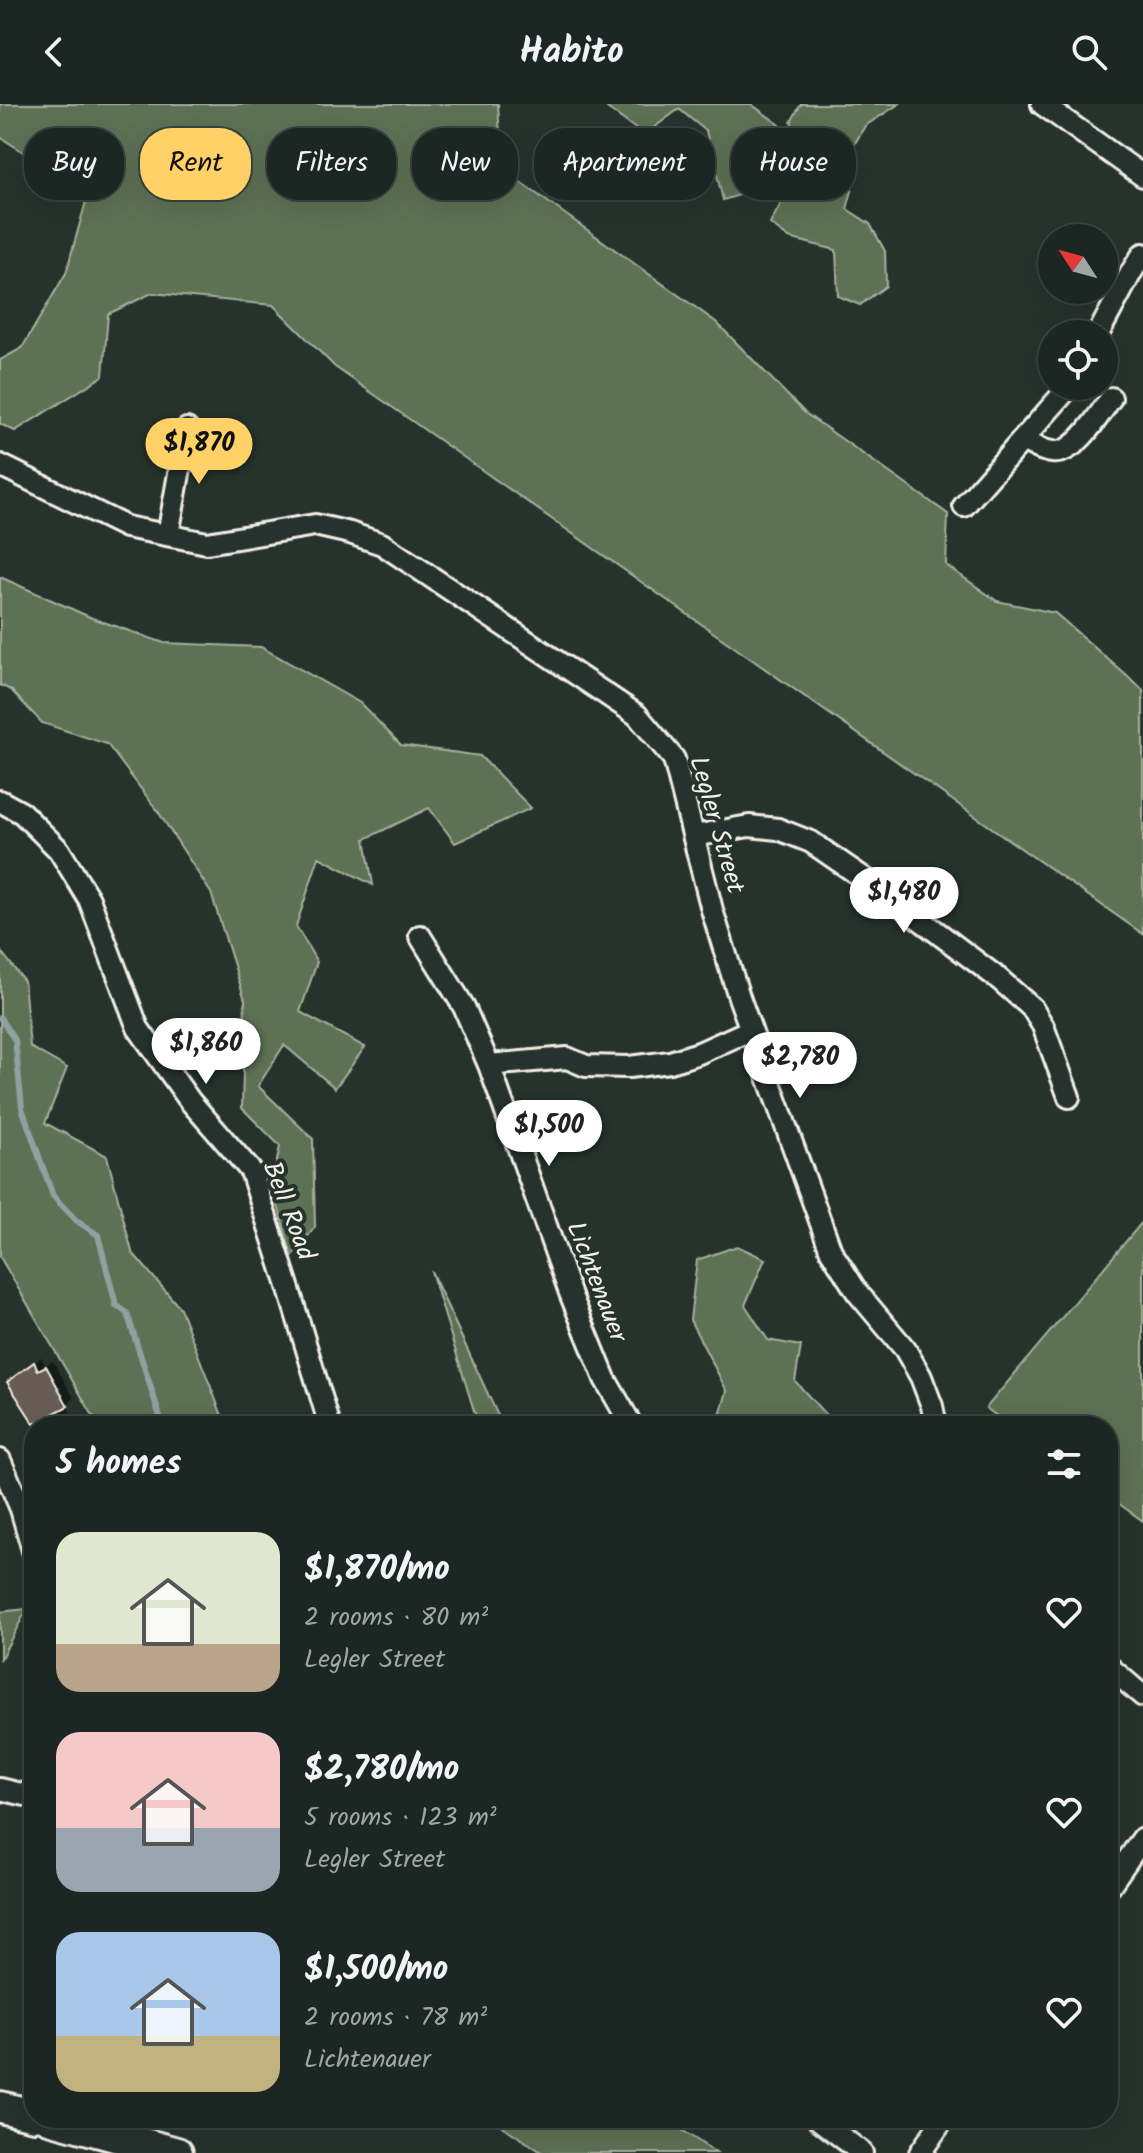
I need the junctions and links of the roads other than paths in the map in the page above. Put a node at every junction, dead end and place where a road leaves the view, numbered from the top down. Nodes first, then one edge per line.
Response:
1 (1042, 104) edge
2 (1143, 176) edge
3 (1143, 254) edge
4 (1106, 320) edge
5 (1058, 400) edge
6 (1110, 400) edge
7 (187, 429) dead end
8 (1023, 440) junction
9 (0, 465) edge
10 (964, 506) dead end
11 (168, 535) junction
12 (0, 801) edge
13 (694, 836) junction
14 (420, 936) dead end
15 (750, 1030) junction
16 (489, 1065) junction
17 (1069, 1097) dead end
18 (327, 1416) edge
19 (626, 1416) edge
20 (934, 1416) edge
21 (0, 1460) edge
22 (24, 1519) edge
23 (1118, 1675) edge
24 (1143, 1696) edge
25 (0, 1789) edge
26 (24, 1795) edge
27 (1143, 1838) edge
28 (1118, 1874) edge
29 (0, 2107) edge
30 (24, 2113) edge
31 (86, 2128) edge
32 (830, 2128) edge
33 (937, 2128) edge
34 (177, 2153) edge
35 (862, 2153) edge
36 (920, 2153) edge

1 - 2 street
3 - 4 street
5 - 8 street
6 - 8 street
7 - 11 street
8 - 10 street
9 - 11 street, Legler Street
11 - 13 street, Legler Street
12 - 18 street, Bell Road
13 - 15 street, Legler Street
13 - 17 street
14 - 16 street, Lichtenauer
15 - 16 street
15 - 20 street, Legler Street
16 - 19 street, Lichtenauer
21 - 22 street
23 - 24 street
25 - 26 street
27 - 28 street
29 - 30 highway
31 - 34 highway
32 - 35 street
33 - 36 street

